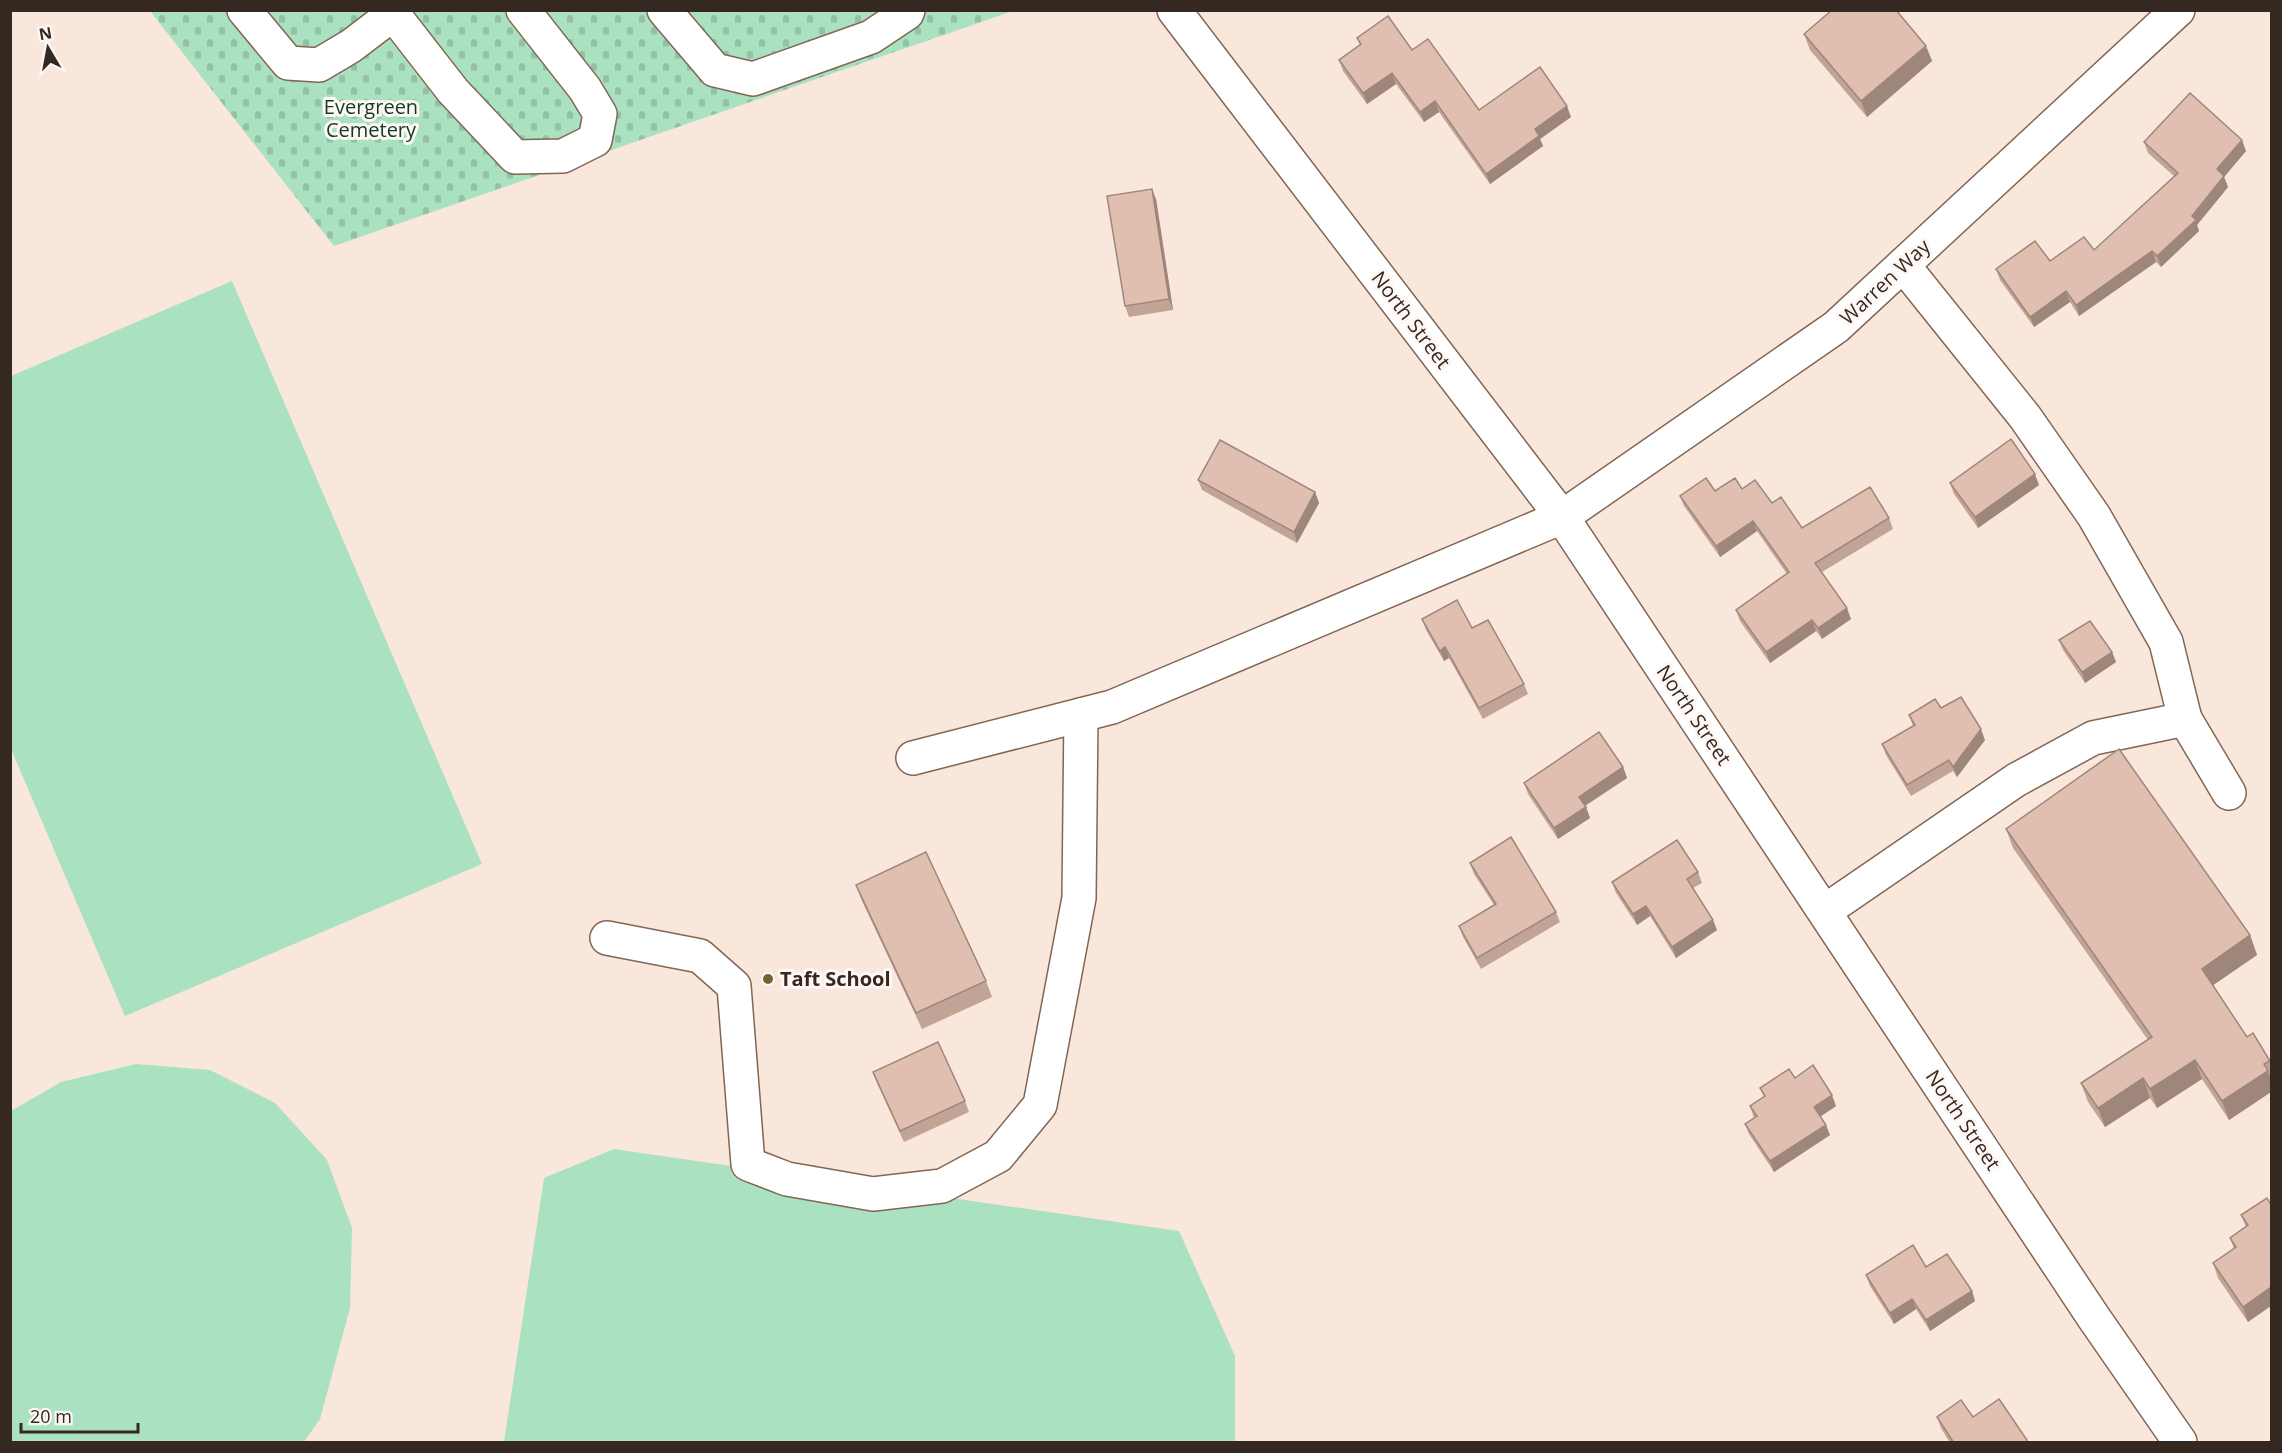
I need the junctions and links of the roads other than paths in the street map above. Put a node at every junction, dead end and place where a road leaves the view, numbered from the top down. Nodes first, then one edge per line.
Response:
1 (244, 10) edge
2 (523, 10) edge
3 (664, 10) edge
4 (908, 10) edge
5 (1174, 10) edge
6 (391, 12) edge
7 (2159, 17) edge
8 (1903, 266) junction
9 (1562, 517) junction
10 (1081, 715) junction
11 (2186, 719) junction
12 (913, 758) dead end
13 (2229, 793) dead end
14 (1825, 911) junction
15 (607, 938) dead end
16 (2180, 1443) edge

1 - 6 street
2 - 6 street
3 - 4 street
5 - 9 street, North Street
7 - 8 street, Warren Way
8 - 9 street, Warren Way
8 - 11 street
9 - 10 street, Warren Way
9 - 14 street, North Street
10 - 12 street, Warren Way
10 - 15 street
11 - 13 street
11 - 14 street
14 - 16 street, North Street

